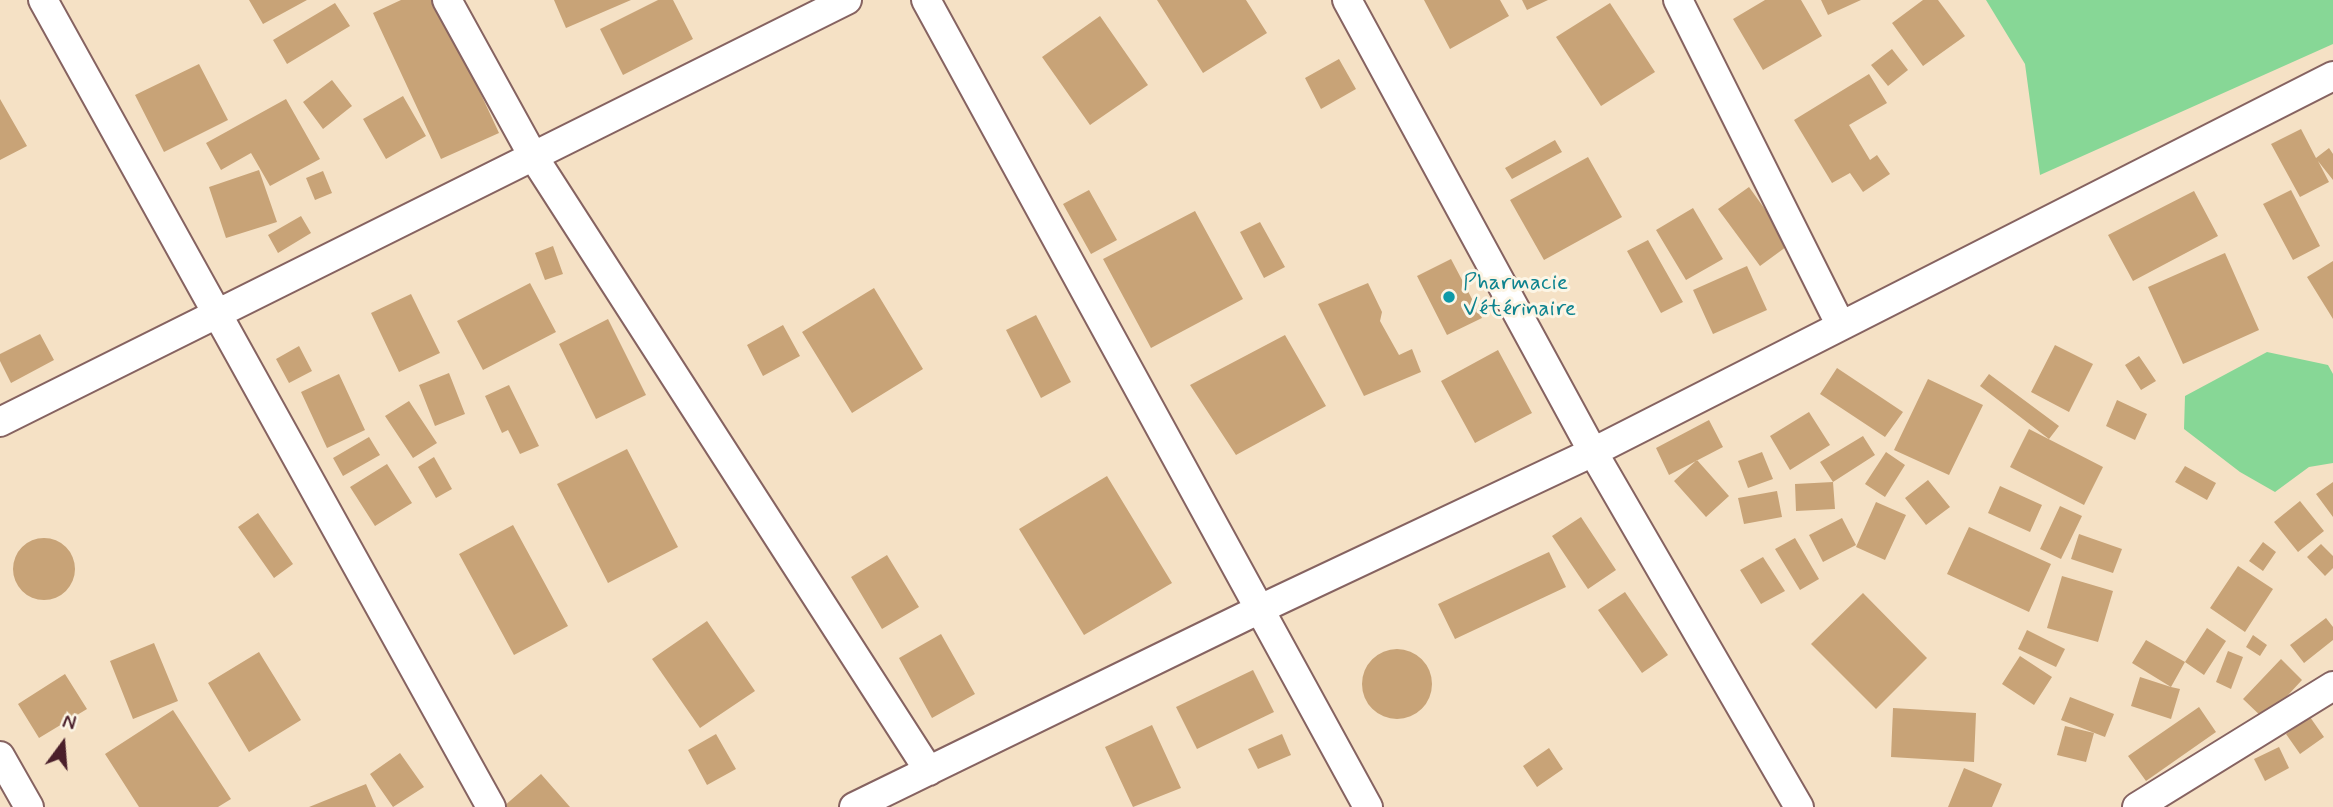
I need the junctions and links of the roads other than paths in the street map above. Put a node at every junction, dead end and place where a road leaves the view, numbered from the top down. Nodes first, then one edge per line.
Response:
1 (43, 0) edge
2 (447, 0) edge
3 (847, 0) edge
4 (926, 0) edge
5 (1347, 0) edge
6 (1678, 0) edge
7 (2333, 76) edge
8 (533, 156) junction
9 (217, 314) junction
10 (1842, 326) junction
11 (0, 422) edge
12 (1593, 452) junction
13 (1258, 610) junction
14 (2333, 686) edge
15 (0, 756) edge
16 (929, 771) junction
17 (29, 807) edge
18 (491, 807) edge
19 (854, 807) edge
20 (1368, 807) edge
21 (1799, 807) edge
22 (2137, 807) edge

1 - 9 street
2 - 8 street
3 - 8 street
4 - 13 street
5 - 12 street
6 - 10 street
7 - 10 street
8 - 9 street
8 - 16 street
9 - 11 street
9 - 18 street
10 - 12 street
12 - 13 street
12 - 21 street
13 - 16 street
13 - 20 street
14 - 22 street
15 - 17 street
16 - 19 street

